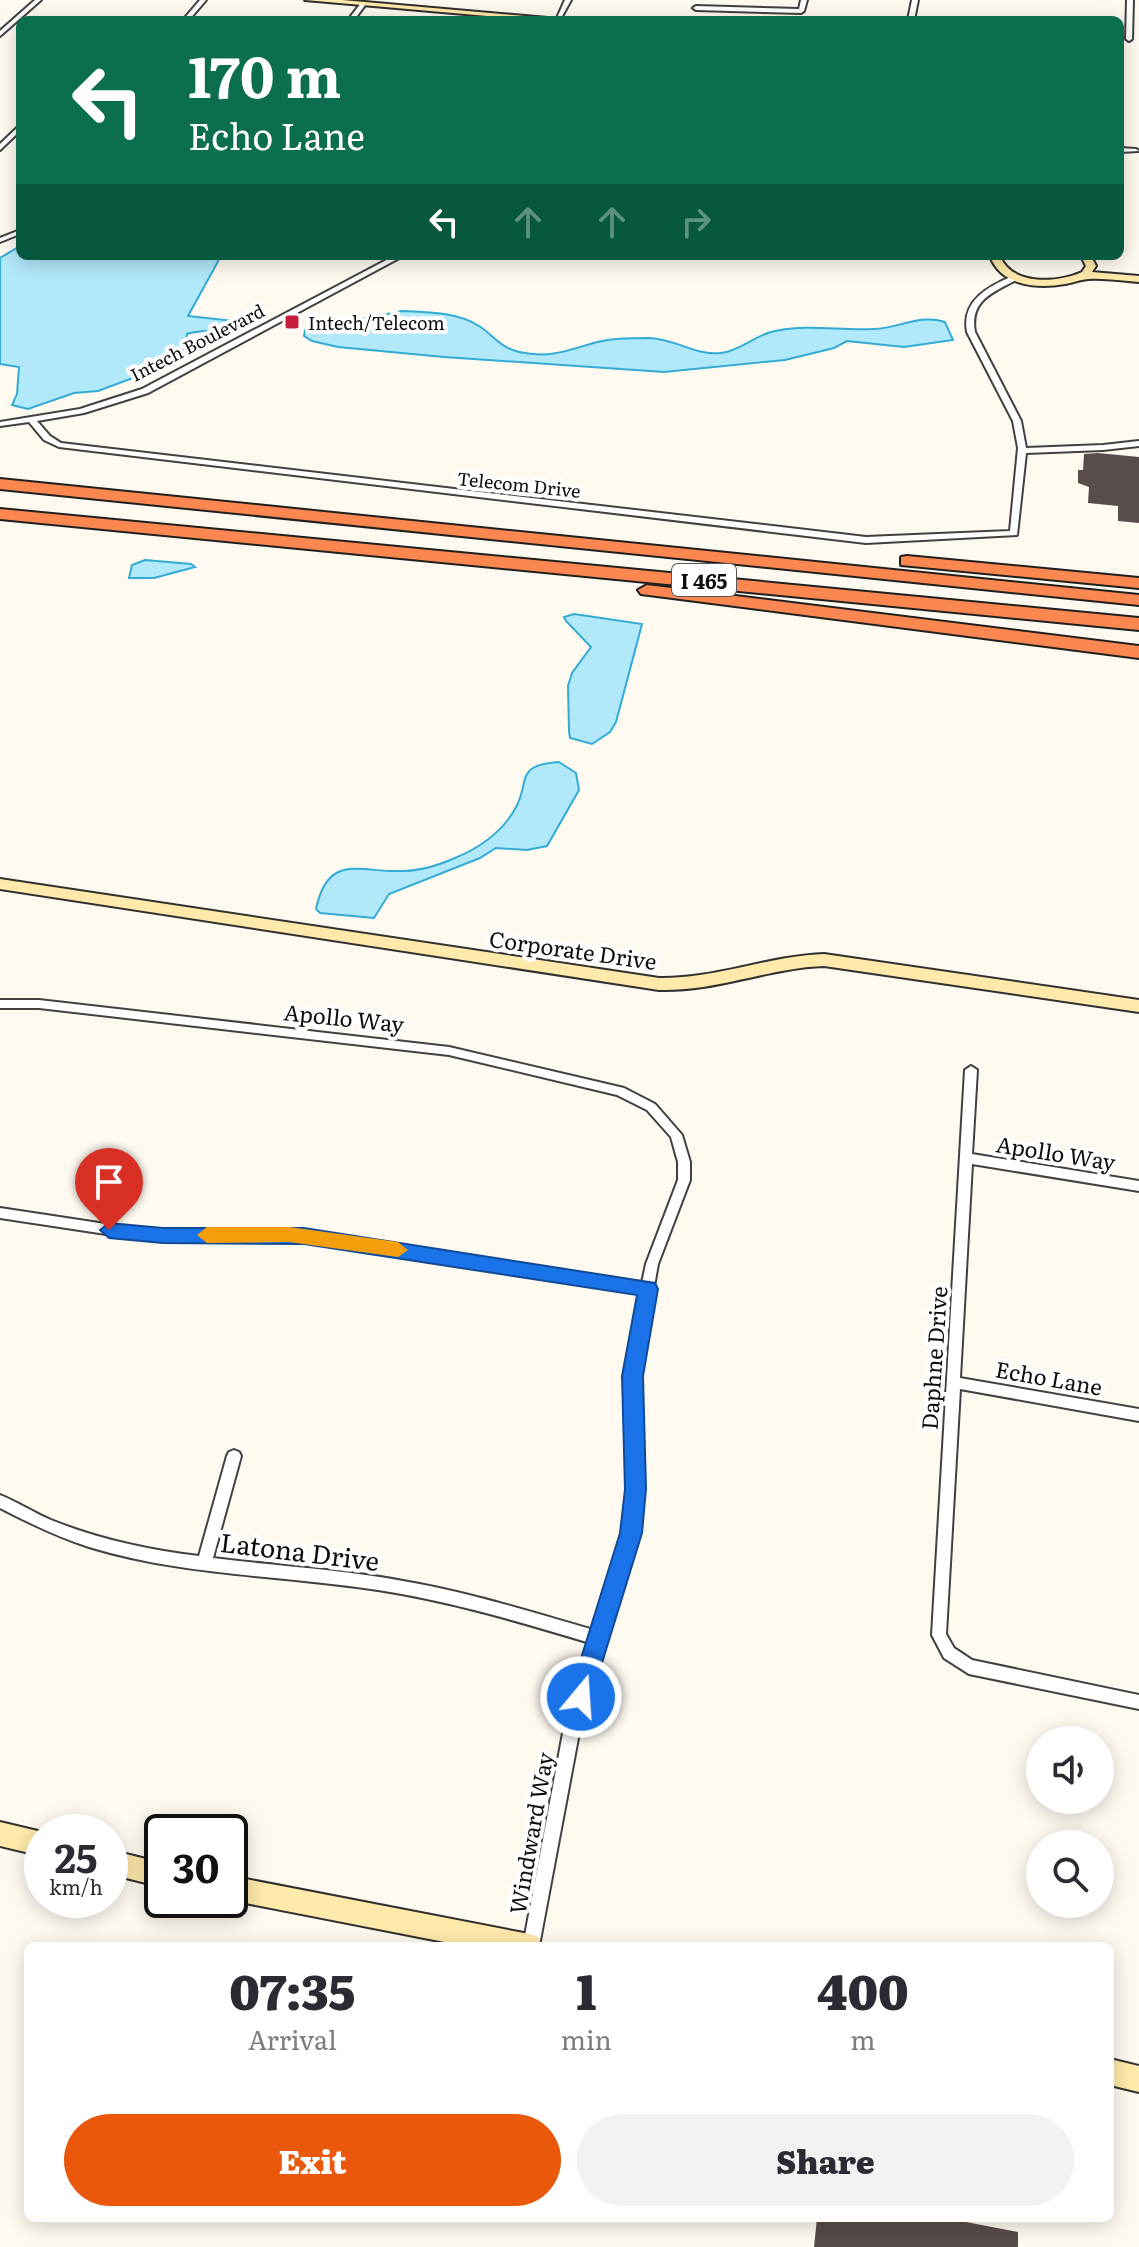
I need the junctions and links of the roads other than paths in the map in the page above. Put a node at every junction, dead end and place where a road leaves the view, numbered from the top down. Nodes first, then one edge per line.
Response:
1 (36, 0) edge
2 (203, 0) edge
3 (309, 0) edge
4 (804, 0) edge
5 (1130, 0) edge
6 (363, 4) junction
7 (696, 8) dead end
8 (19, 16) edge
9 (189, 16) edge
10 (354, 16) edge
11 (519, 16) edge
12 (16, 19) edge
13 (0, 34) edge
14 (1124, 39) edge
15 (1129, 39) junction
16 (1139, 40) edge
17 (16, 131) edge
18 (0, 148) edge
19 (1124, 150) edge
20 (1136, 151) dead end
21 (392, 260) edge
22 (996, 260) edge
23 (1088, 260) edge
24 (1095, 260) edge
25 (1139, 271) edge
26 (1084, 275) junction
27 (1015, 277) junction
28 (1139, 279) edge
29 (32, 420) junction
30 (0, 424) edge
31 (1139, 443) edge
32 (1021, 451) junction
33 (0, 484) edge
34 (0, 514) edge
35 (402, 524) junction
36 (268, 540) junction
37 (964, 566) junction
38 (1139, 575) edge
39 (1139, 583) edge
40 (1139, 600) edge
41 (1139, 624) edge
42 (941, 630) junction
43 (1139, 652) edge
44 (1139, 668) edge
45 (0, 884) edge
46 (0, 1004) edge
47 (1139, 1006) edge
48 (971, 1070) dead end
49 (669, 1125) joint
50 (966, 1158) junction
51 (1139, 1186) edge
52 (0, 1213) edge
53 (648, 1289) junction
54 (952, 1382) junction
55 (1139, 1415) edge
56 (234, 1456) dead end
57 (0, 1501) edge
58 (204, 1563) junction
59 (599, 1639) junction
60 (1139, 1702) edge
61 (0, 1834) edge
62 (24, 1840) edge
63 (248, 1891) edge
64 (509, 1942) edge
65 (531, 1942) edge
66 (1114, 2073) edge
67 (1139, 2079) edge

1 - 8 street
2 - 9 street
3 - 6 street
4 - 7 street
5 - 15 street
6 - 10 street
6 - 11 street
12 - 13 street
14 - 15 street
15 - 16 street
17 - 18 street
19 - 20 street
21 - 29 street, Intech Boulevard
22 - 27 street
23 - 26 street
24 - 25 street
26 - 27 street
26 - 28 street
27 - 32 street
29 - 30 street, Intech Boulevard
29 - 32 street, Telecom Drive
31 - 32 street
33 - 35 highway, I 465
34 - 36 highway, I 465
35 - 37 highway
35 - 40 highway, I 465
36 - 41 highway, I 465
36 - 42 highway
37 - 38 highway
37 - 39 highway
42 - 43 highway
42 - 44 highway
45 - 47 street, Corporate Drive
46 - 49 street, Apollo Way
48 - 50 street, Daphne Drive
49 - 53 street, Windward Way
50 - 51 street, Apollo Way
50 - 54 street, Daphne Drive
52 - 53 street
53 - 59 street, Windward Way
54 - 55 street, Echo Lane
54 - 60 street, Daphne Drive
56 - 58 street
57 - 58 street, Latona Drive
58 - 59 street, Latona Drive
59 - 65 street, Windward Way
61 - 62 street
63 - 64 street
66 - 67 street

